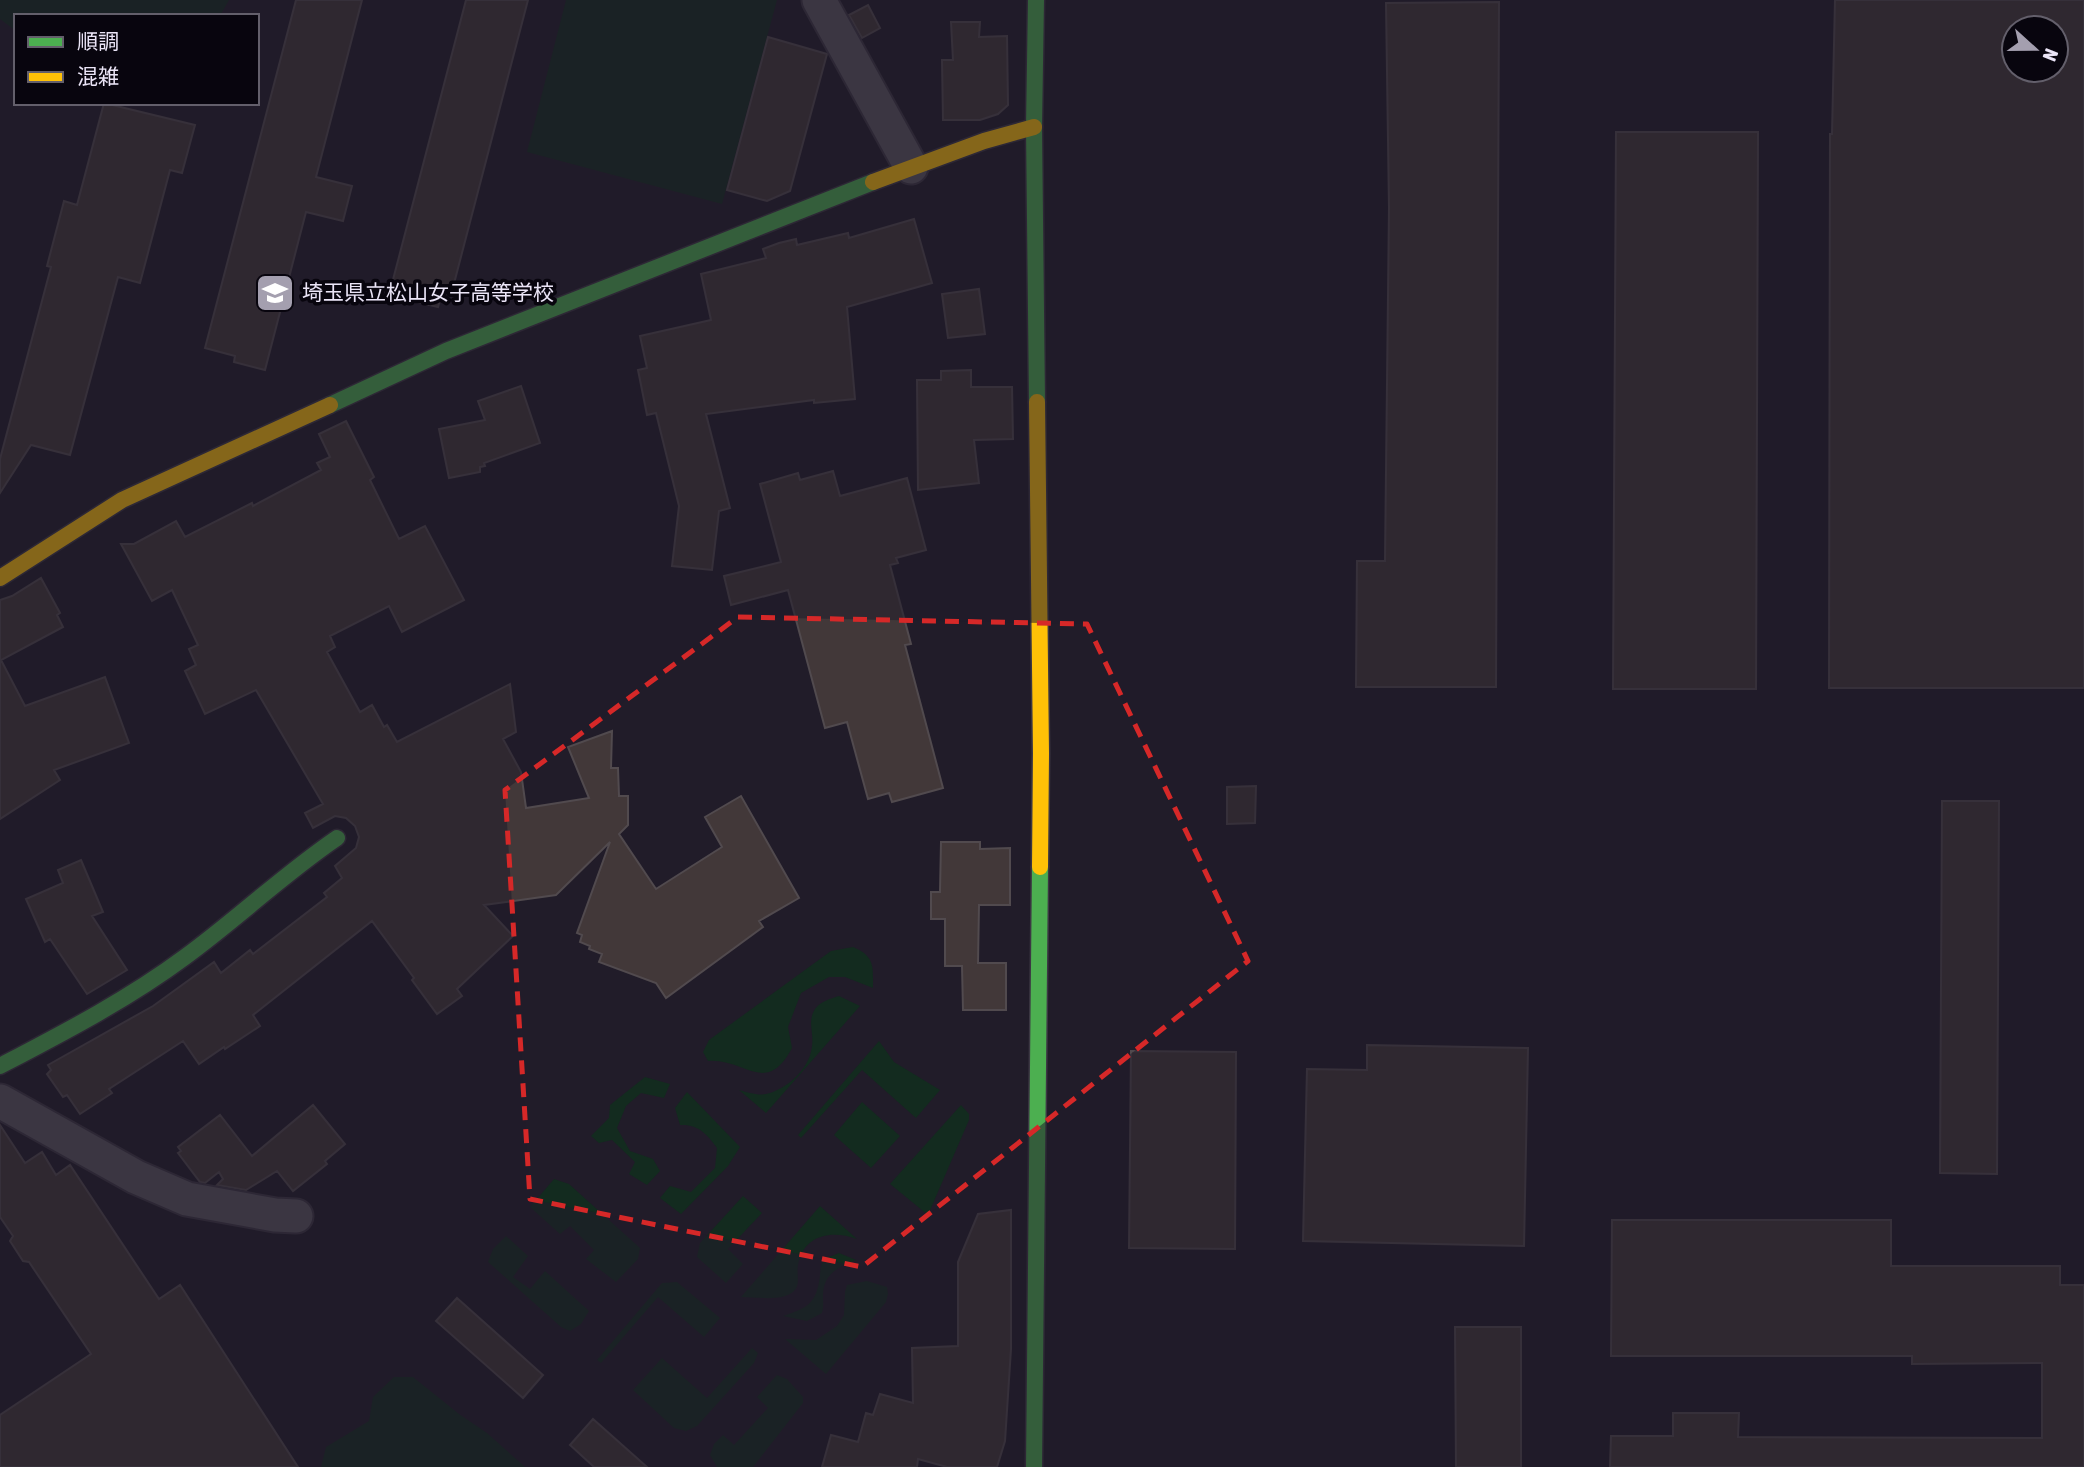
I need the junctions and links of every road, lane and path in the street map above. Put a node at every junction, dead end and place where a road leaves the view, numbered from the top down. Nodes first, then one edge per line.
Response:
1 (819, 0) edge
2 (1036, 0) edge
3 (1034, 127) junction
4 (911, 167) junction
5 (0, 579) edge
6 (337, 838) dead end
7 (0, 1066) edge
8 (0, 1101) edge
9 (296, 1216) dead end
10 (1034, 1467) edge

1 - 4 street
2 - 3 street
3 - 4 street
3 - 10 street
4 - 5 street
6 - 7 street
8 - 9 street

